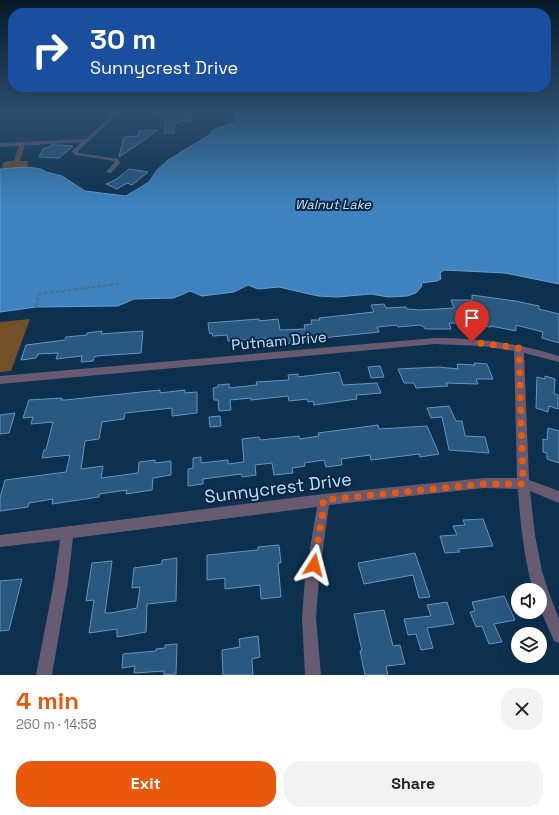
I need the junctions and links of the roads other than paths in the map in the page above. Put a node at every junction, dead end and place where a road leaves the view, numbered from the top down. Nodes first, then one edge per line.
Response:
1 (44, 142) edge
2 (84, 142) edge
3 (0, 145) edge
4 (109, 172) dead end
5 (519, 348) junction
6 (559, 359) edge
7 (0, 380) edge
8 (523, 484) junction
9 (559, 497) edge
10 (323, 500) junction
11 (67, 533) junction
12 (0, 541) edge
13 (559, 636) edge
14 (44, 675) edge
15 (313, 675) edge

1 - 3 street
2 - 4 street
5 - 6 street, Putnam Drive
5 - 7 street, Putnam Drive
5 - 8 street
8 - 9 street, Sunnycrest Drive
8 - 10 street, Sunnycrest Drive
8 - 13 street
10 - 11 street, Sunnycrest Drive
10 - 15 street
11 - 12 street, Sunnycrest Drive
11 - 14 street

